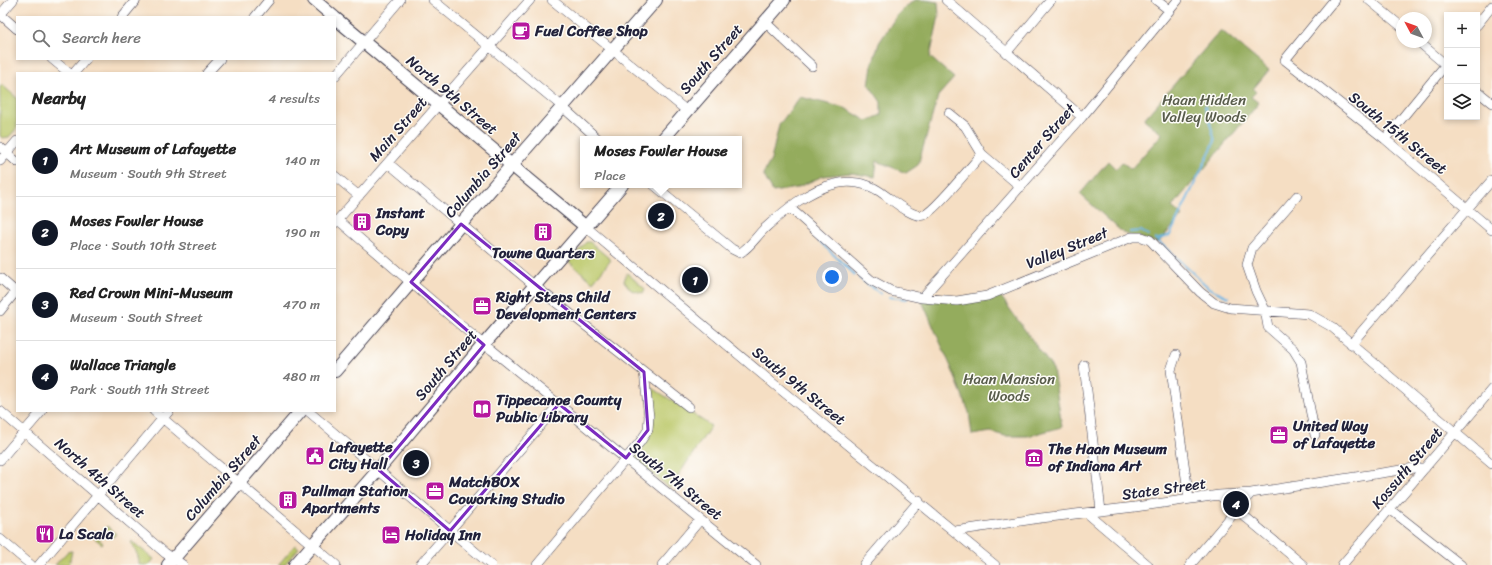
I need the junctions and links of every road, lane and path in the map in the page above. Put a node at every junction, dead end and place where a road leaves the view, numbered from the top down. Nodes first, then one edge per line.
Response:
1 (13, 0) edge
2 (136, 0) edge
3 (269, 0) edge
4 (314, 0) edge
5 (400, 0) edge
6 (433, 0) edge
7 (530, 0) edge
8 (552, 0) edge
9 (656, 0) edge
10 (784, 0) edge
11 (946, 0) edge
12 (1051, 0) edge
13 (1156, 0) edge
14 (1178, 0) edge
15 (1334, 0) edge
16 (1369, 0) edge
17 (1492, 6) edge
18 (1169, 10) junction
19 (0, 14) edge
20 (123, 16) edge
21 (256, 16) edge
22 (334, 16) edge
23 (336, 18) edge
24 (1480, 21) edge
25 (765, 22) junction
26 (1396, 22) edge
27 (16, 28) edge
28 (364, 42) junction
29 (489, 46) junction
30 (1426, 48) edge
31 (612, 50) junction
32 (1006, 53) junction
33 (53, 60) edge
34 (85, 60) edge
35 (219, 60) edge
36 (1444, 63) edge
37 (812, 66) dead end
38 (1444, 69) edge
39 (68, 72) edge
40 (75, 72) edge
41 (210, 72) edge
42 (336, 75) edge
43 (1480, 93) edge
44 (1492, 103) edge
45 (439, 104) junction
46 (562, 107) junction
47 (687, 111) junction
48 (949, 113) dead end
49 (1082, 117) junction
50 (595, 136) edge
51 (665, 136) edge
52 (1385, 139) junction
53 (16, 142) edge
54 (3, 150) edge
55 (982, 154) junction
56 (0, 161) edge
57 (16, 161) edge
58 (388, 162) junction
59 (511, 166) junction
60 (336, 177) edge
61 (1492, 180) edge
62 (1021, 187) junction
63 (619, 188) edge
64 (658, 188) edge
65 (359, 196) junction
66 (1297, 196) dead end
67 (790, 208) junction
68 (1467, 209) junction
69 (336, 221) edge
70 (461, 224) junction
71 (586, 227) junction
72 (1492, 230) edge
73 (0, 278) edge
74 (411, 282) junction
75 (535, 286) junction
76 (16, 291) edge
77 (16, 293) edge
78 (922, 298) junction
79 (1265, 310) junction
80 (0, 311) edge
81 (484, 344) junction
82 (1351, 344) junction
83 (1176, 356) dead end
84 (1084, 365) dead end
85 (336, 370) edge
86 (644, 372) junction
87 (1492, 389) edge
88 (559, 404) junction
89 (689, 407) dead end
90 (0, 411) edge
91 (41, 412) edge
92 (155, 412) edge
93 (168, 412) edge
94 (300, 412) edge
95 (309, 412) edge
96 (162, 418) junction
97 (24, 431) junction
98 (1455, 433) junction
99 (1314, 436) dead end
100 (626, 458) junction
101 (0, 460) edge
102 (1492, 464) edge
103 (1425, 468) junction
104 (379, 470) junction
105 (239, 483) junction
106 (1251, 493) junction
107 (98, 495) junction
108 (1219, 495) junction
109 (1190, 499) junction
110 (918, 501) junction
111 (1237, 508) junction
112 (1390, 509) junction
113 (1101, 511) junction
114 (1087, 513) junction
115 (700, 520) junction
116 (450, 531) junction
117 (955, 531) junction
118 (0, 539) edge
119 (312, 545) junction
120 (983, 561) edge
121 (175, 563) edge
122 (31, 565) edge
123 (39, 565) edge
124 (294, 565) edge
125 (336, 565) edge
126 (420, 565) edge
127 (491, 565) edge
128 (537, 565) edge
129 (662, 565) edge
130 (756, 565) edge
131 (864, 565) edge
132 (995, 565) edge
133 (1148, 565) edge
134 (1190, 565) edge
135 (1303, 565) edge
136 (1342, 565) edge
137 (1460, 565) edge

1 - 19 street
2 - 20 street
3 - 21 street
4 - 22 main road, North 9th Street
5 - 28 street
6 - 29 street
7 - 29 street, Main Street
8 - 31 street
9 - 31 main road, Columbia Street
10 - 25 main road, South Street
11 - 32 street
12 - 32 street
13 - 18 street
14 - 18 street, Center Street
15 - 52 street, South 15th Street
16 - 26 street
17 - 24 street
18 - 49 street, Center Street
19 - 27 street
23 - 28 main road, North 9th Street
25 - 37 street
25 - 47 main road, South Street
28 - 42 street
28 - 45 main road, North 9th Street
29 - 45 street, Main Street
29 - 46 street
30 - 36 street
31 - 46 main road, Columbia Street
31 - 47 street
32 - 49 street
33 - 39 street
34 - 40 street
35 - 41 street
38 - 52 street
43 - 44 street
45 - 58 street, Main Street
45 - 59 main road, North 9th Street
46 - 50 street
46 - 59 main road, Columbia Street
47 - 51 main road, South Street
48 - 55 street
49 - 62 street, Center Street
52 - 68 street, South 15th Street
53 - 54 street
54 - 56 street
54 - 57 street
55 - 62 street
55 - 67 street
58 - 65 street, Main Street
58 - 70 street
59 - 70 main road, Columbia Street
59 - 71 main road, North 9th Street
60 - 65 street
61 - 68 street
62 - 78 street, Center Street
63 - 71 main road, South Street
64 - 67 street
65 - 69 street, Main Street
66 - 79 street
67 - 78 street, Valley Street
68 - 72 street, South 15th Street
68 - 82 street
69 - 74 street, South 7th Street
70 - 74 main road, Columbia Street
70 - 75 street
71 - 75 main road, South Street
71 - 110 street, South 9th Street
73 - 76 street
74 - 81 street, South 7th Street
74 - 85 main road, Columbia Street
75 - 81 main road, South Street
75 - 86 street
77 - 80 street
78 - 79 street, Valley Street
79 - 82 street, Valley Street
79 - 99 street
81 - 88 street, South 7th Street
81 - 104 main road, South Street
82 - 98 street, Valley Street
83 - 109 street
84 - 113 street
86 - 89 street
86 - 100 street
87 - 98 street, Kossuth Street
88 - 100 street, South 7th Street
88 - 116 street
90 - 97 street, North 4th Street
91 - 97 street
92 - 96 street
93 - 96 street
94 - 105 main road, Columbia Street
95 - 104 street
96 - 105 street
96 - 107 street
97 - 101 street
97 - 107 street, North 4th Street
98 - 102 street, Valley Street
98 - 103 street, Kossuth Street
100 - 115 street, South 7th Street
100 - 128 street
103 - 106 street, State Street
103 - 112 street, Kossuth Street
104 - 116 street
104 - 119 main road, South Street
105 - 119 street
105 - 121 main road, Columbia Street
106 - 108 street, State Street
106 - 111 street
107 - 121 street, North 4th Street
107 - 123 street
108 - 109 street, State Street
108 - 111 street
109 - 113 street, State Street
110 - 117 street, South 9th Street
110 - 131 street
111 - 134 street
111 - 135 street
112 - 136 street, Kossuth Street
112 - 137 street
113 - 114 street, State Street
114 - 117 street, State Street
114 - 133 street
115 - 129 street
115 - 130 street, South 7th Street
116 - 126 street
116 - 127 street
117 - 120 street, South 9th Street
118 - 122 street
119 - 124 main road, South Street
119 - 125 street
120 - 132 street, South 9th Street

